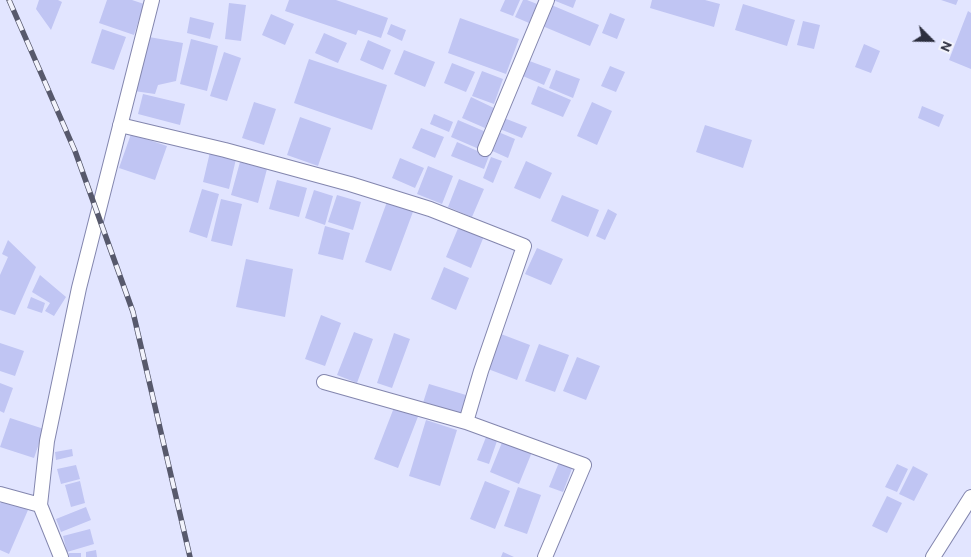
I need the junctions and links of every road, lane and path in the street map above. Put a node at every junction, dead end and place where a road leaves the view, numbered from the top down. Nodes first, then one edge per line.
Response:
1 (152, 0) edge
2 (547, 0) edge
3 (120, 125) junction
4 (485, 149) dead end
5 (324, 382) dead end
6 (466, 422) junction
7 (0, 494) edge
8 (971, 497) edge
9 (40, 505) junction
10 (61, 557) edge
11 (545, 557) edge
12 (933, 557) edge

1 - 3 street
2 - 4 street
3 - 6 street
3 - 9 street
5 - 6 street
6 - 11 street
7 - 9 street
8 - 12 street
9 - 10 street

